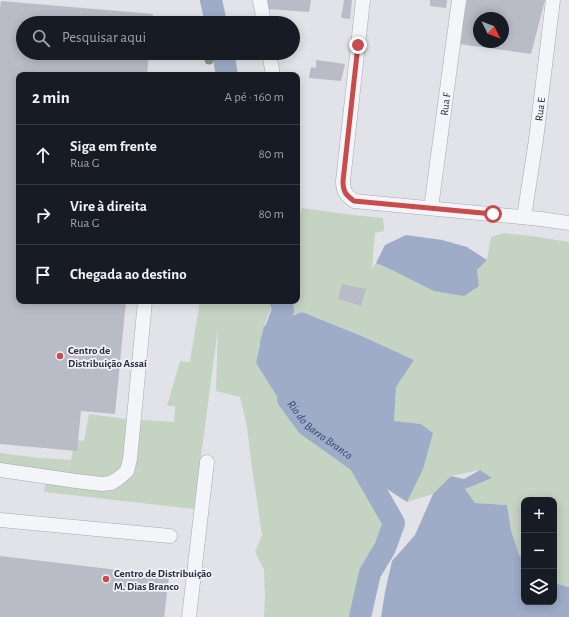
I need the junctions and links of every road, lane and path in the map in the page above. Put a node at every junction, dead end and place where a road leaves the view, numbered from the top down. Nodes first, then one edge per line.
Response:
1 (260, 0) edge
2 (363, 0) edge
3 (459, 0) edge
4 (553, 0) edge
5 (263, 16) edge
6 (270, 60) edge
7 (272, 72) edge
8 (431, 208) junction
9 (524, 217) junction
10 (569, 223) edge
11 (145, 304) edge
12 (207, 462) dead end
13 (0, 470) edge
14 (0, 520) edge
15 (170, 536) dead end
16 (189, 617) edge

1 - 5 street
2 - 8 street
3 - 8 street, Rua F
4 - 9 street, Rua E
6 - 7 street
8 - 9 street
9 - 10 street
11 - 13 street
12 - 16 street
14 - 15 street

